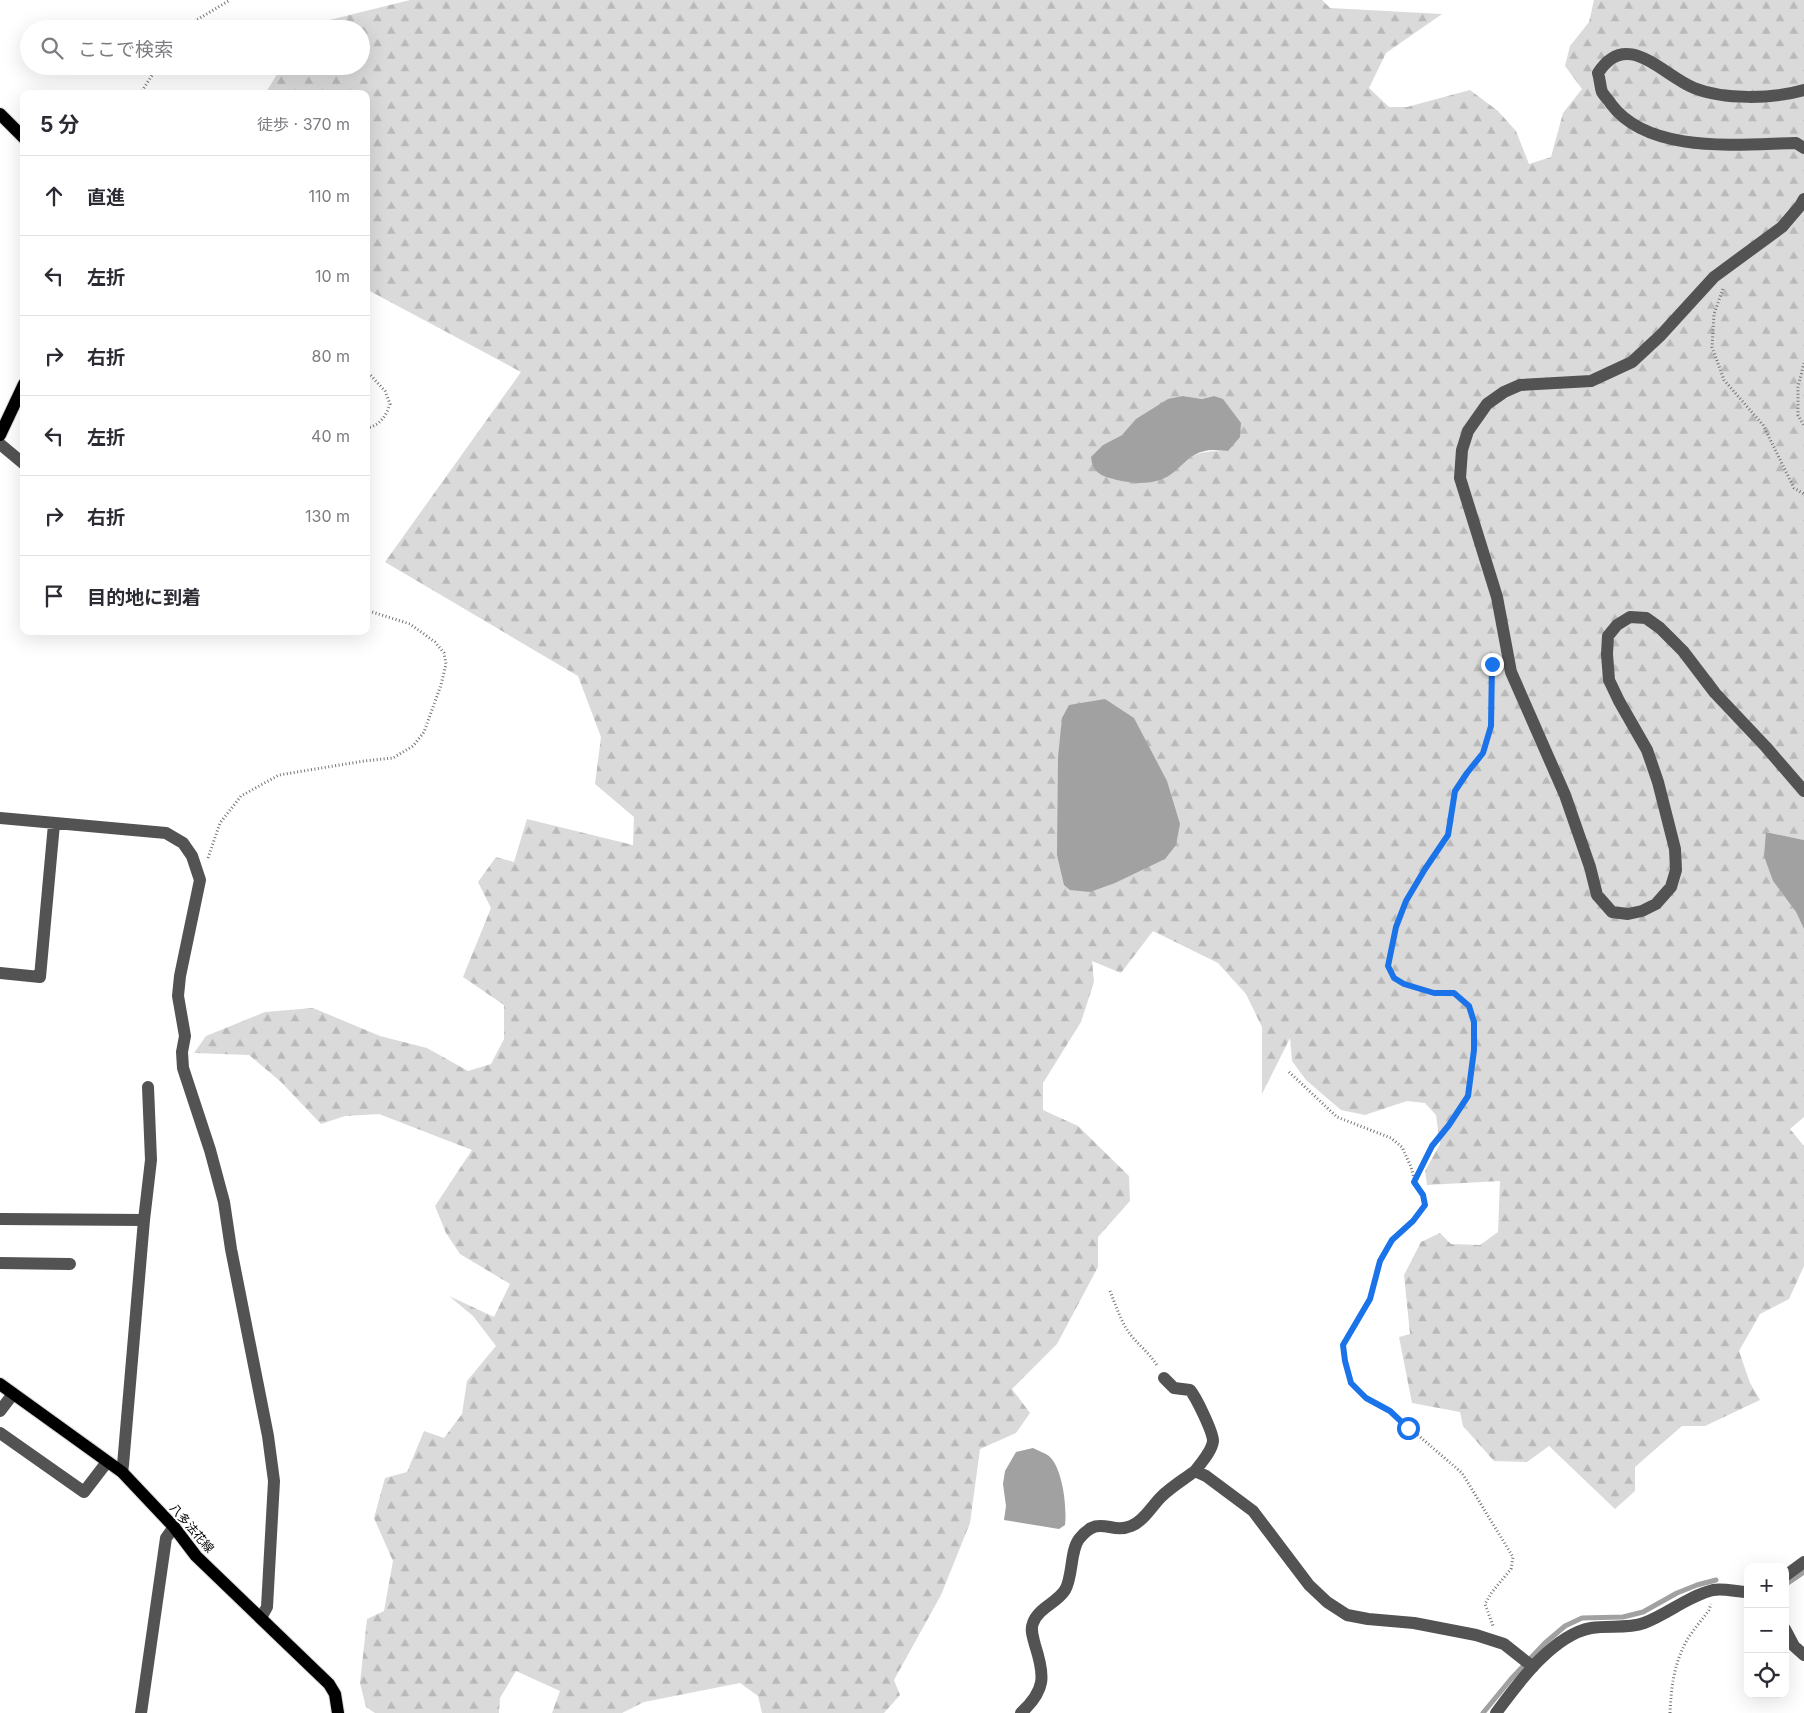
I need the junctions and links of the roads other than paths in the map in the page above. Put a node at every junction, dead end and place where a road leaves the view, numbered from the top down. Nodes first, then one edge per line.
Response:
1 (1804, 90) edge
2 (0, 114) edge
3 (20, 134) edge
4 (1804, 148) edge
5 (1804, 199) edge
6 (20, 392) edge
7 (0, 435) edge
8 (0, 444) edge
9 (20, 461) edge
10 (1804, 791) edge
11 (0, 818) edge
12 (54, 824) junction
13 (0, 973) edge
14 (148, 1087) dead end
15 (0, 1218) edge
16 (144, 1220) junction
17 (0, 1263) edge
18 (70, 1264) dead end
19 (1164, 1378) road end
20 (0, 1384) edge
21 (13, 1394) junction
22 (0, 1411) edge
23 (0, 1434) edge
24 (107, 1462) junction
25 (122, 1472) junction
26 (1195, 1472) junction
27 (174, 1527) junction
28 (1804, 1562) edge
29 (1789, 1573) edge
30 (1744, 1592) edge
31 (261, 1618) junction
32 (1789, 1637) edge
33 (1804, 1655) edge
34 (1529, 1662) junction
35 (141, 1713) edge
36 (338, 1713) edge
37 (1021, 1713) edge
38 (1496, 1713) edge

1 - 4 street
2 - 3 main road
5 - 10 street
6 - 7 main road
8 - 9 street
11 - 12 street
12 - 13 street
12 - 31 street
14 - 16 street
15 - 16 street
16 - 25 street
17 - 18 street
19 - 26 street
20 - 21 main road, 八多法花線
21 - 22 street
21 - 24 main road, 八多法花線
23 - 24 street
24 - 25 main road, 八多法花線
25 - 27 main road, 八多法花線
26 - 34 street
26 - 37 street
27 - 31 main road, 八多法花線
27 - 35 street
28 - 29 street
30 - 34 street
31 - 36 main road, 八多法花線
32 - 33 street
34 - 38 street

